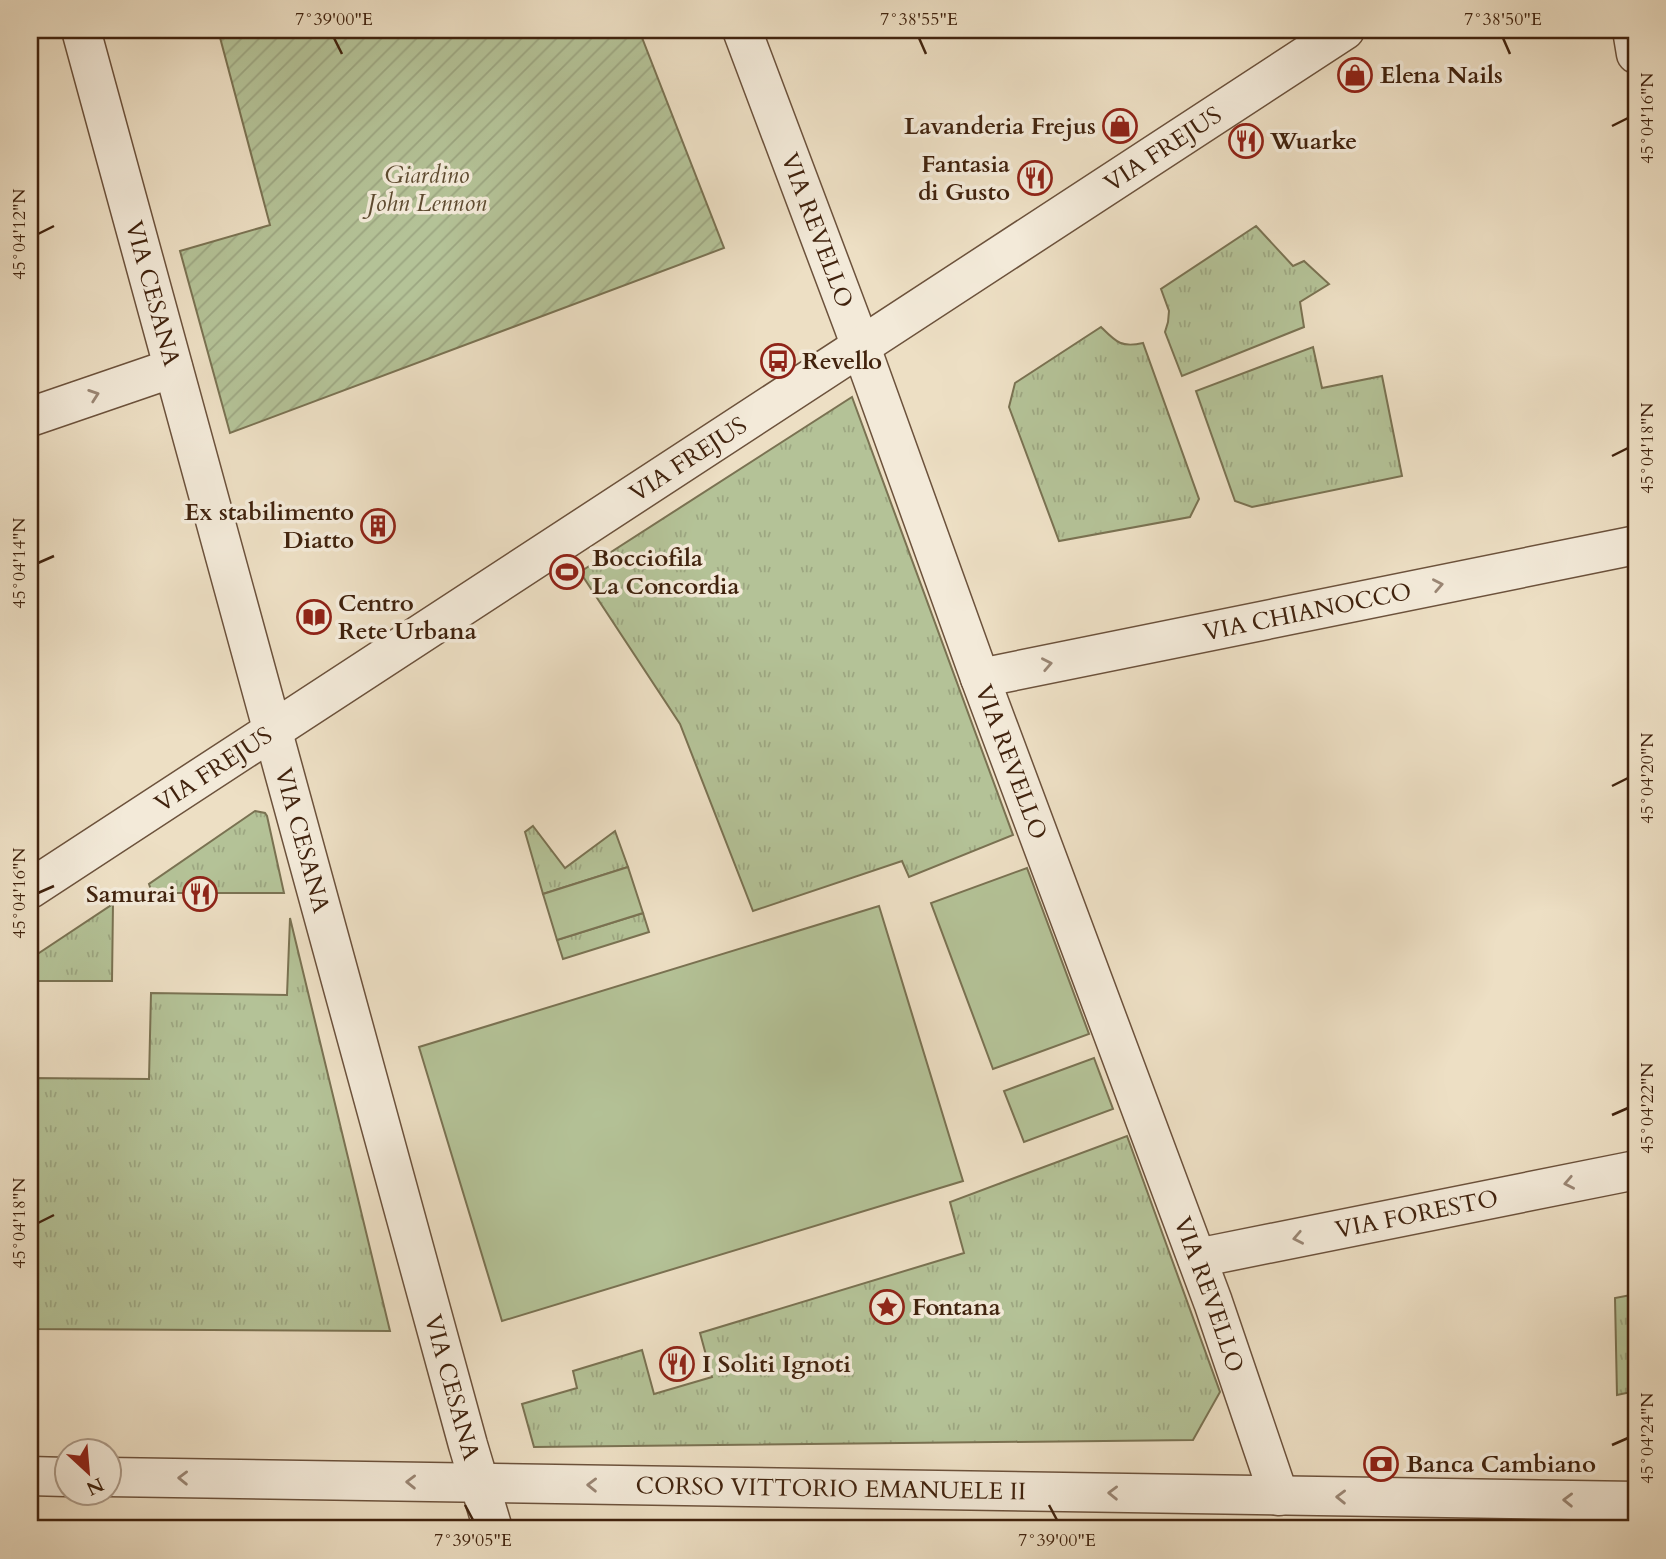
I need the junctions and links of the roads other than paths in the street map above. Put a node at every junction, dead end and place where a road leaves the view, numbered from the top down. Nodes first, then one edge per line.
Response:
1 (80, 30) edge
2 (742, 30) edge
3 (1345, 30) edge
4 (1632, 30) edge
5 (1636, 54) edge
6 (861, 345) junction
7 (173, 368) junction
8 (30, 417) edge
9 (1636, 545) edge
10 (981, 678) junction
11 (273, 730) junction
12 (30, 890) edge
13 (1636, 1170) edge
14 (1197, 1258) junction
15 (30, 1476) edge
16 (52, 1477) edge
17 (122, 1477) edge
18 (479, 1483) junction
19 (1279, 1496) junction
20 (1636, 1501) edge
21 (493, 1529) edge

1 - 7 street, VIA CESANA
2 - 6 street, VIA REVELLO
3 - 6 street, VIA FREJUS
4 - 5 street
6 - 10 street, VIA REVELLO
6 - 11 street, VIA FREJUS
8 -> 7 street
7 - 11 street, VIA CESANA
10 -> 9 street, VIA CHIANOCCO
10 - 14 street, VIA REVELLO
11 - 12 street, VIA FREJUS
11 - 18 street, VIA CESANA
13 -> 14 street, VIA FORESTO
14 - 19 street, VIA REVELLO
15 - 16 street
18 -> 17 street, CORSO VITTORIO EMANUELE II
19 -> 18 street, CORSO VITTORIO EMANUELE II
18 - 21 street, VIA CESANA
20 -> 19 street, CORSO VITTORIO EMANUELE II

